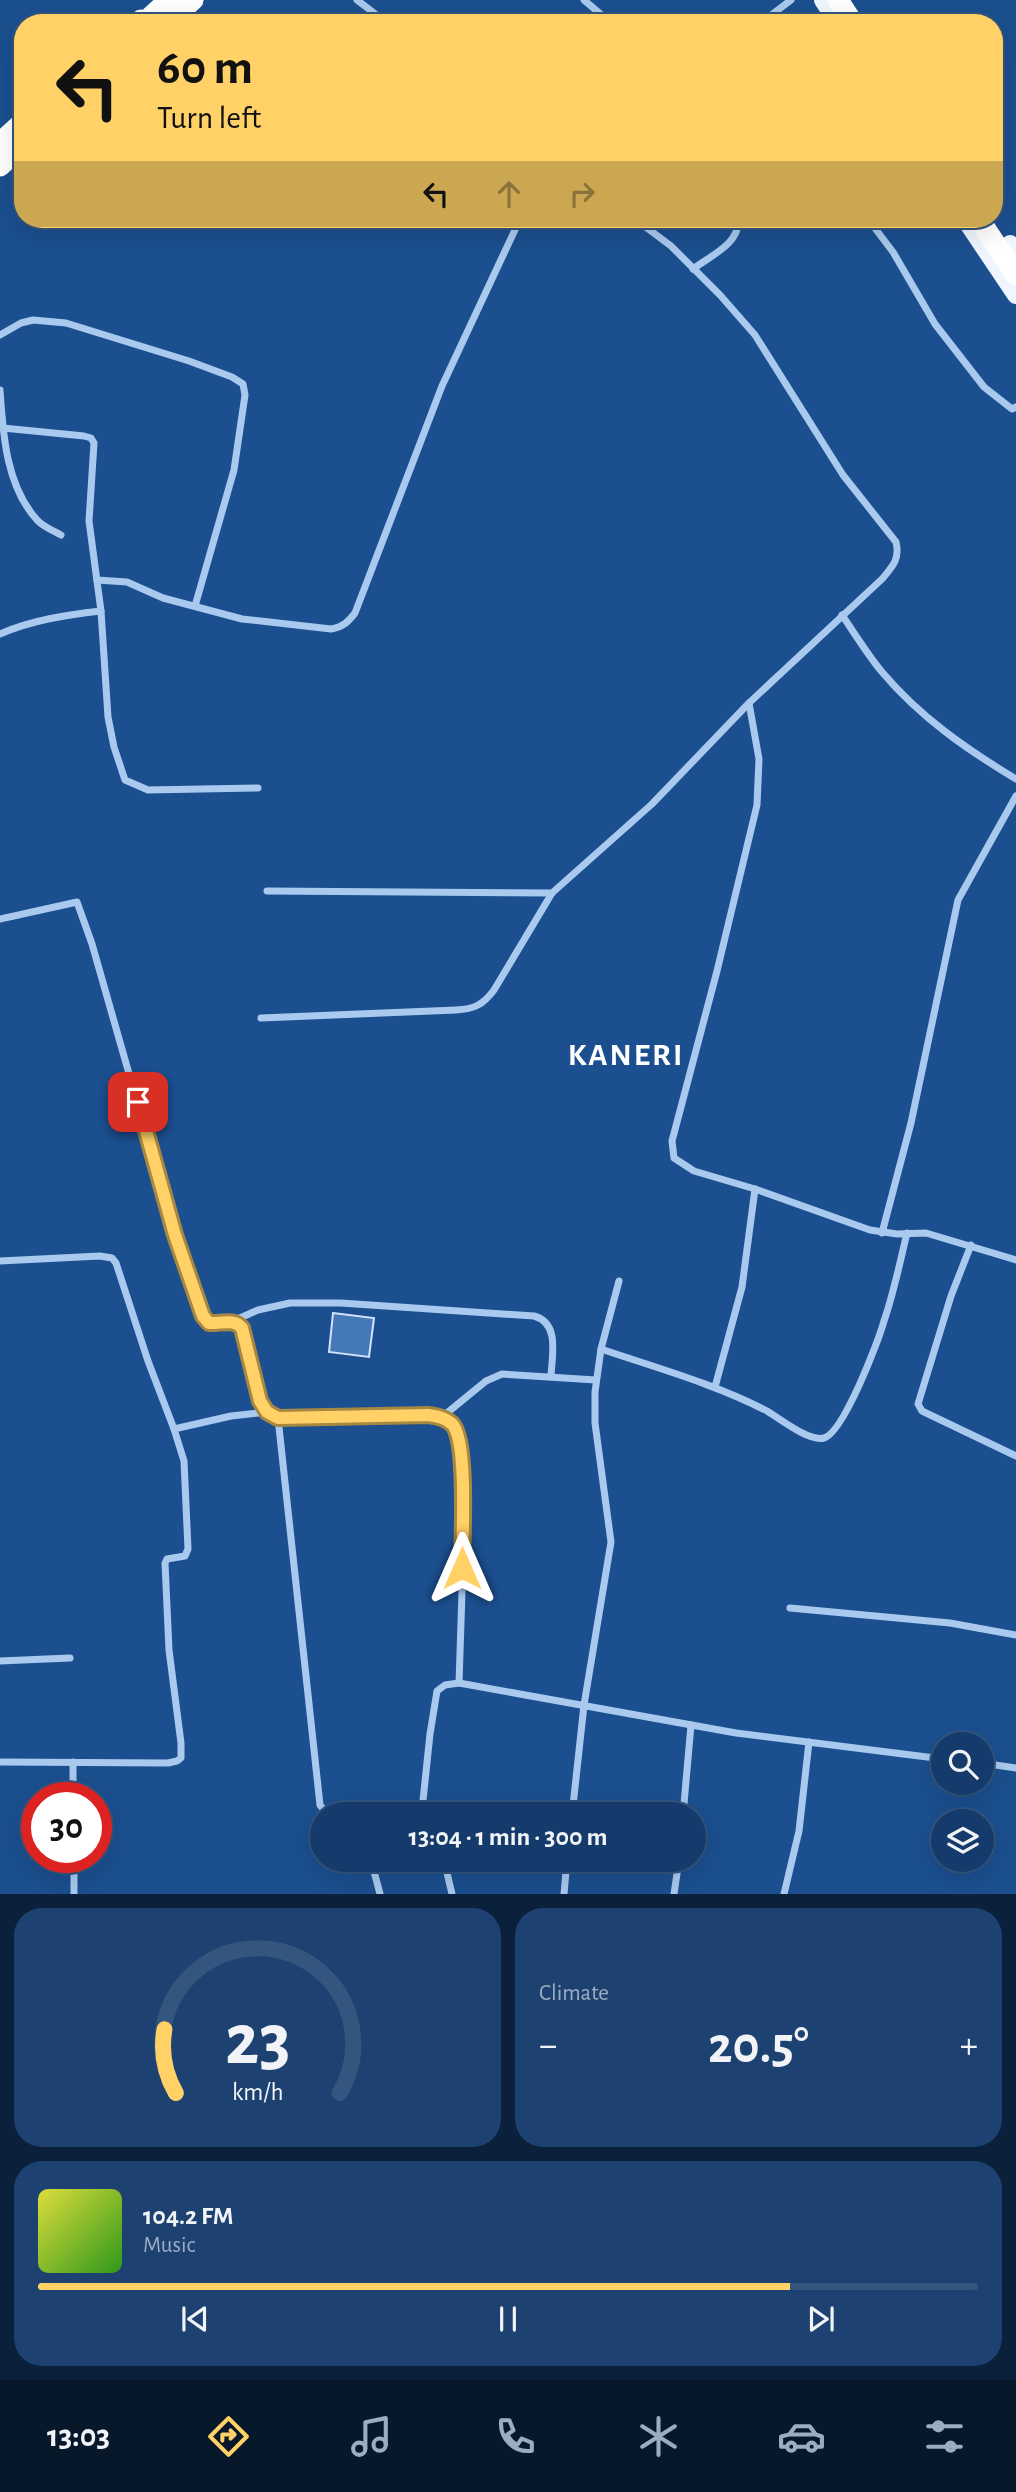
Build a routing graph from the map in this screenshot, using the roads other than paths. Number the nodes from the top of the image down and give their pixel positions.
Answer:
1 (169, 0) edge
2 (193, 0) edge
3 (358, 0) edge
4 (584, 0) edge
5 (791, 0) edge
6 (151, 14) edge
7 (158, 14) edge
8 (376, 14) edge
9 (600, 14) edge
10 (773, 14) edge
11 (14, 130) edge
12 (0, 143) edge
13 (14, 153) edge
14 (0, 166) edge
15 (516, 228) edge
16 (647, 228) edge
17 (738, 228) edge
18 (875, 228) edge
19 (971, 228) edge
20 (985, 228) edge
21 (999, 228) edge
22 (1014, 249) edge
23 (693, 269) junction
24 (1016, 275) edge
25 (1016, 295) edge
26 (0, 335) edge
27 (0, 390) edge
28 (1016, 407) edge
29 (3, 428) junction
30 (61, 535) dead end
31 (97, 580) junction
32 (195, 606) junction
33 (101, 611) junction
34 (842, 615) junction
35 (0, 634) edge
36 (749, 703) junction
37 (1016, 779) edge
38 (258, 788) dead end
39 (1016, 796) edge
40 (267, 891) dead end
41 (552, 893) junction
42 (0, 919) edge
43 (261, 1018) dead end
44 (755, 1189) junction
45 (882, 1233) junction
46 (907, 1233) junction
47 (971, 1245) junction
48 (1016, 1260) edge
49 (0, 1262) edge
50 (619, 1281) dead end
51 (232, 1321) junction
52 (601, 1349) junction
53 (551, 1376) junction
54 (596, 1380) junction
55 (715, 1387) junction
56 (267, 1412) junction
57 (442, 1417) junction
58 (278, 1418) junction
59 (174, 1429) junction
60 (1016, 1456) edge
61 (790, 1608) dead end
62 (1016, 1635) edge
63 (70, 1658) dead end
64 (0, 1661) edge
65 (458, 1683) junction
66 (584, 1705) junction
67 (691, 1725) junction
68 (809, 1742) junction
69 (931, 1757) edge
70 (0, 1762) edge
71 (73, 1762) junction
72 (994, 1765) edge
73 (1016, 1768) edge
74 (73, 1782) edge
75 (320, 1802) edge
76 (425, 1802) edge
77 (573, 1802) edge
78 (684, 1802) edge
79 (374, 1872) edge
80 (447, 1872) edge
81 (566, 1872) edge
82 (677, 1872) edge
83 (74, 1873) edge
84 (74, 1894) edge
85 (380, 1894) edge
86 (452, 1894) edge
87 (564, 1894) edge
88 (674, 1894) edge
89 (784, 1894) edge

1 - 6 highway
2 - 7 highway
3 - 8 street
4 - 9 street
5 - 10 street
11 - 12 highway
13 - 14 highway
15 - 32 street
16 - 23 street
17 - 23 street
18 - 28 street
19 - 25 main road
20 - 24 highway
21 - 22 highway
23 - 34 street
26 - 32 street
27 - 29 street
29 - 30 street
29 - 31 street
31 - 32 street
31 - 33 street
33 - 35 street
33 - 38 street
34 - 36 street
34 - 37 street
36 - 41 street
36 - 44 street
39 - 45 street
40 - 41 street
41 - 43 street
42 - 51 street
44 - 45 street
44 - 55 street
45 - 46 street
46 - 47 street
46 - 55 street
47 - 48 street
47 - 60 street
49 - 59 street
50 - 52 street
51 - 53 street
51 - 56 street
52 - 54 street
52 - 55 street
53 - 54 street
53 - 57 street
54 - 66 street
56 - 58 street
56 - 59 street
57 - 58 street
57 - 65 street
58 - 75 street
59 - 71 street
61 - 62 street
63 - 64 street
65 - 66 street
65 - 76 street
66 - 67 street
66 - 77 street
67 - 68 street
67 - 78 street
68 - 69 street
68 - 89 street
70 - 71 street
71 - 74 street
72 - 73 street
79 - 85 street
80 - 86 street
81 - 87 street
82 - 88 street
83 - 84 street

